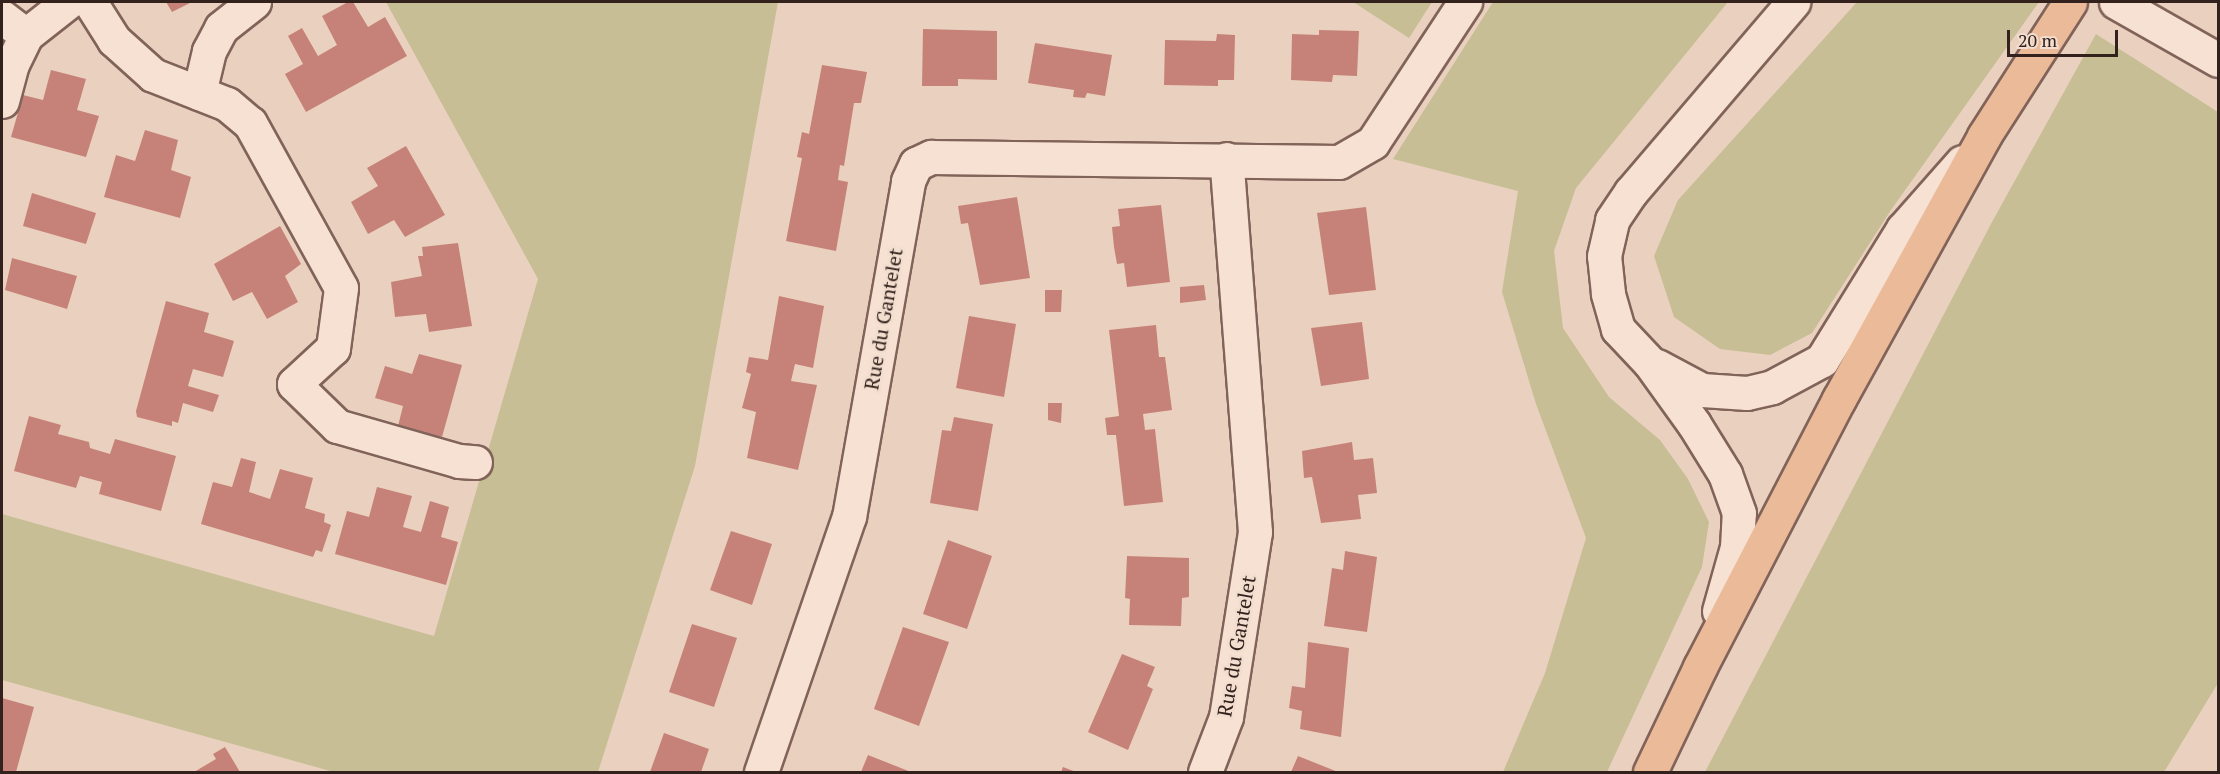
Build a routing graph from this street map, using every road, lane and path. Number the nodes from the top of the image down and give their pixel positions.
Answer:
1 (68, 2) edge
2 (90, 2) edge
3 (254, 2) edge
4 (1465, 2) edge
5 (1793, 2) edge
6 (2116, 2) edge
7 (2065, 9) edge
8 (14, 26) edge
9 (2204, 40) edge
10 (2218, 60) edge
11 (199, 93) junction
12 (2, 100) edge
13 (1984, 136) junction
14 (1226, 159) junction
15 (1650, 363) junction
16 (475, 462) dead end
17 (1700, 667) junction
18 (761, 772) edge
19 (1205, 772) edge
20 (1650, 772) edge

1 - 8 street
2 - 11 street
3 - 11 street
4 - 14 street, Rue du Gantelet
5 - 15 street
6 - 9 street
7 - 13 main road
8 - 12 street
9 - 10 street
11 - 16 street
13 - 15 street
13 - 17 main road
14 - 18 street, Rue du Gantelet
14 - 19 street, Rue du Gantelet
15 - 17 street
17 - 20 main road

